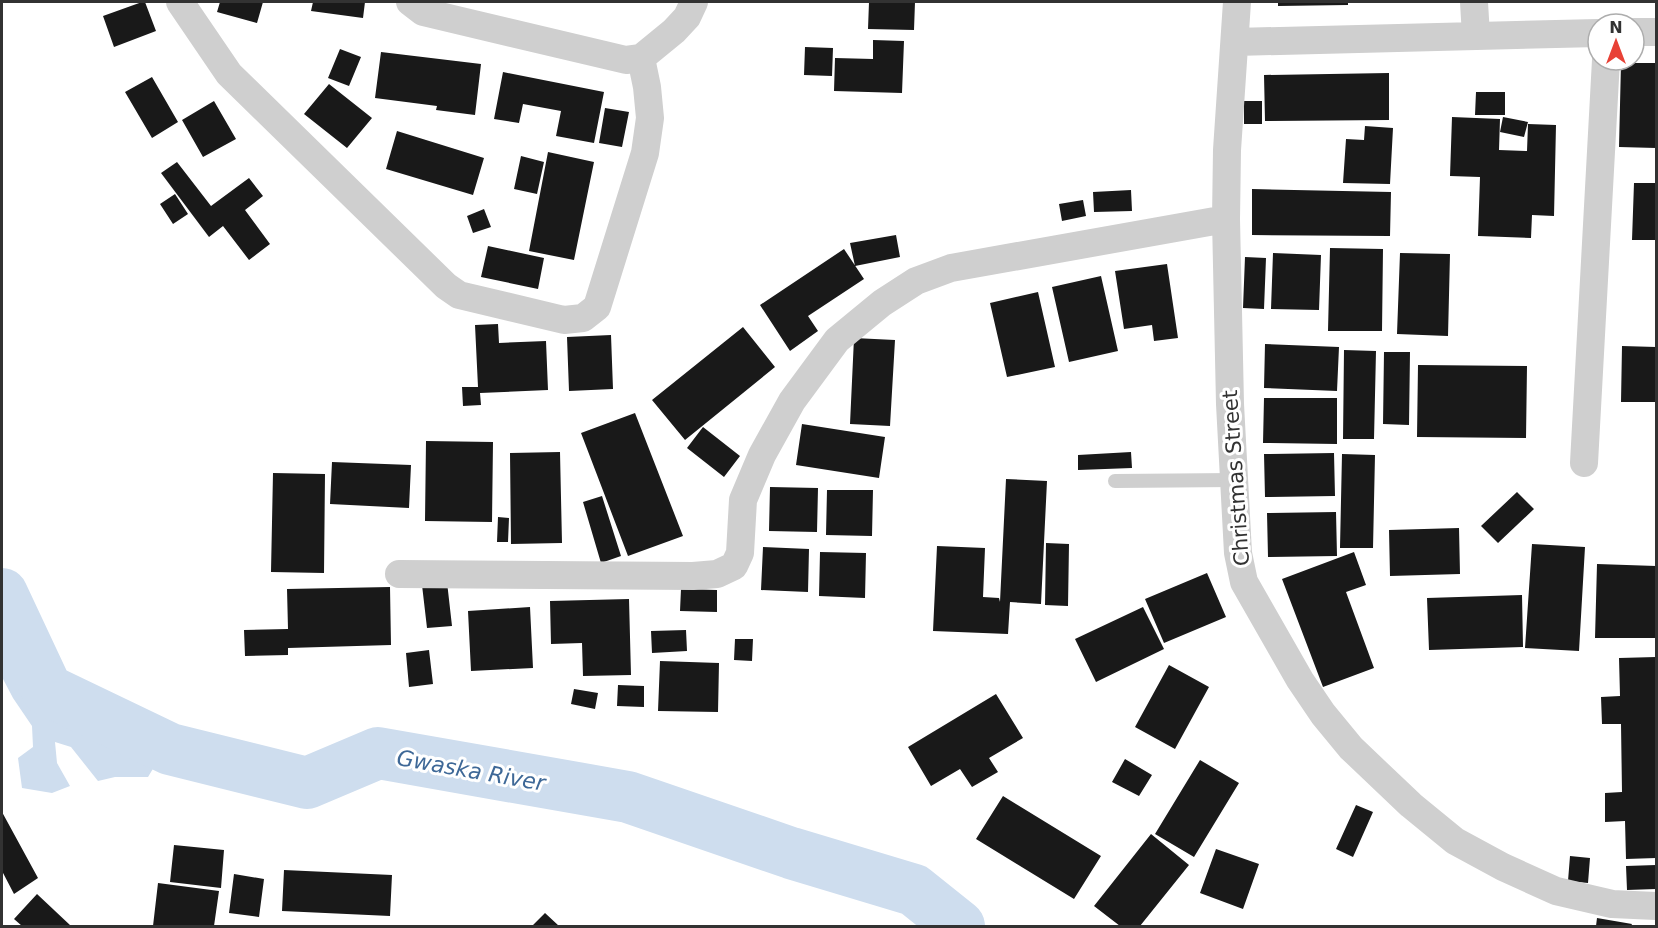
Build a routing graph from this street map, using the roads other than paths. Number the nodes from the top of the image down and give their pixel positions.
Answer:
1 (180, 2) edge
2 (410, 2) edge
3 (694, 2) edge
4 (1237, 2) edge
5 (1474, 2) edge
6 (1586, 33) edge
7 (1476, 36) junction
8 (1234, 42) junction
9 (641, 58) junction
10 (1604, 72) edge
11 (1226, 219) junction
12 (1584, 463) dead end
13 (1234, 480) junction
14 (1115, 481) dead end
15 (399, 574) dead end
16 (1656, 906) edge

1 - 9 street
2 - 9 street
3 - 9 street
4 - 8 street, Christmas Street
5 - 7 street
6 - 7 street
7 - 8 street
8 - 11 street, Christmas Street
10 - 12 street
11 - 13 street, Christmas Street
11 - 15 street
13 - 14 lane
13 - 16 street, Christmas Street

